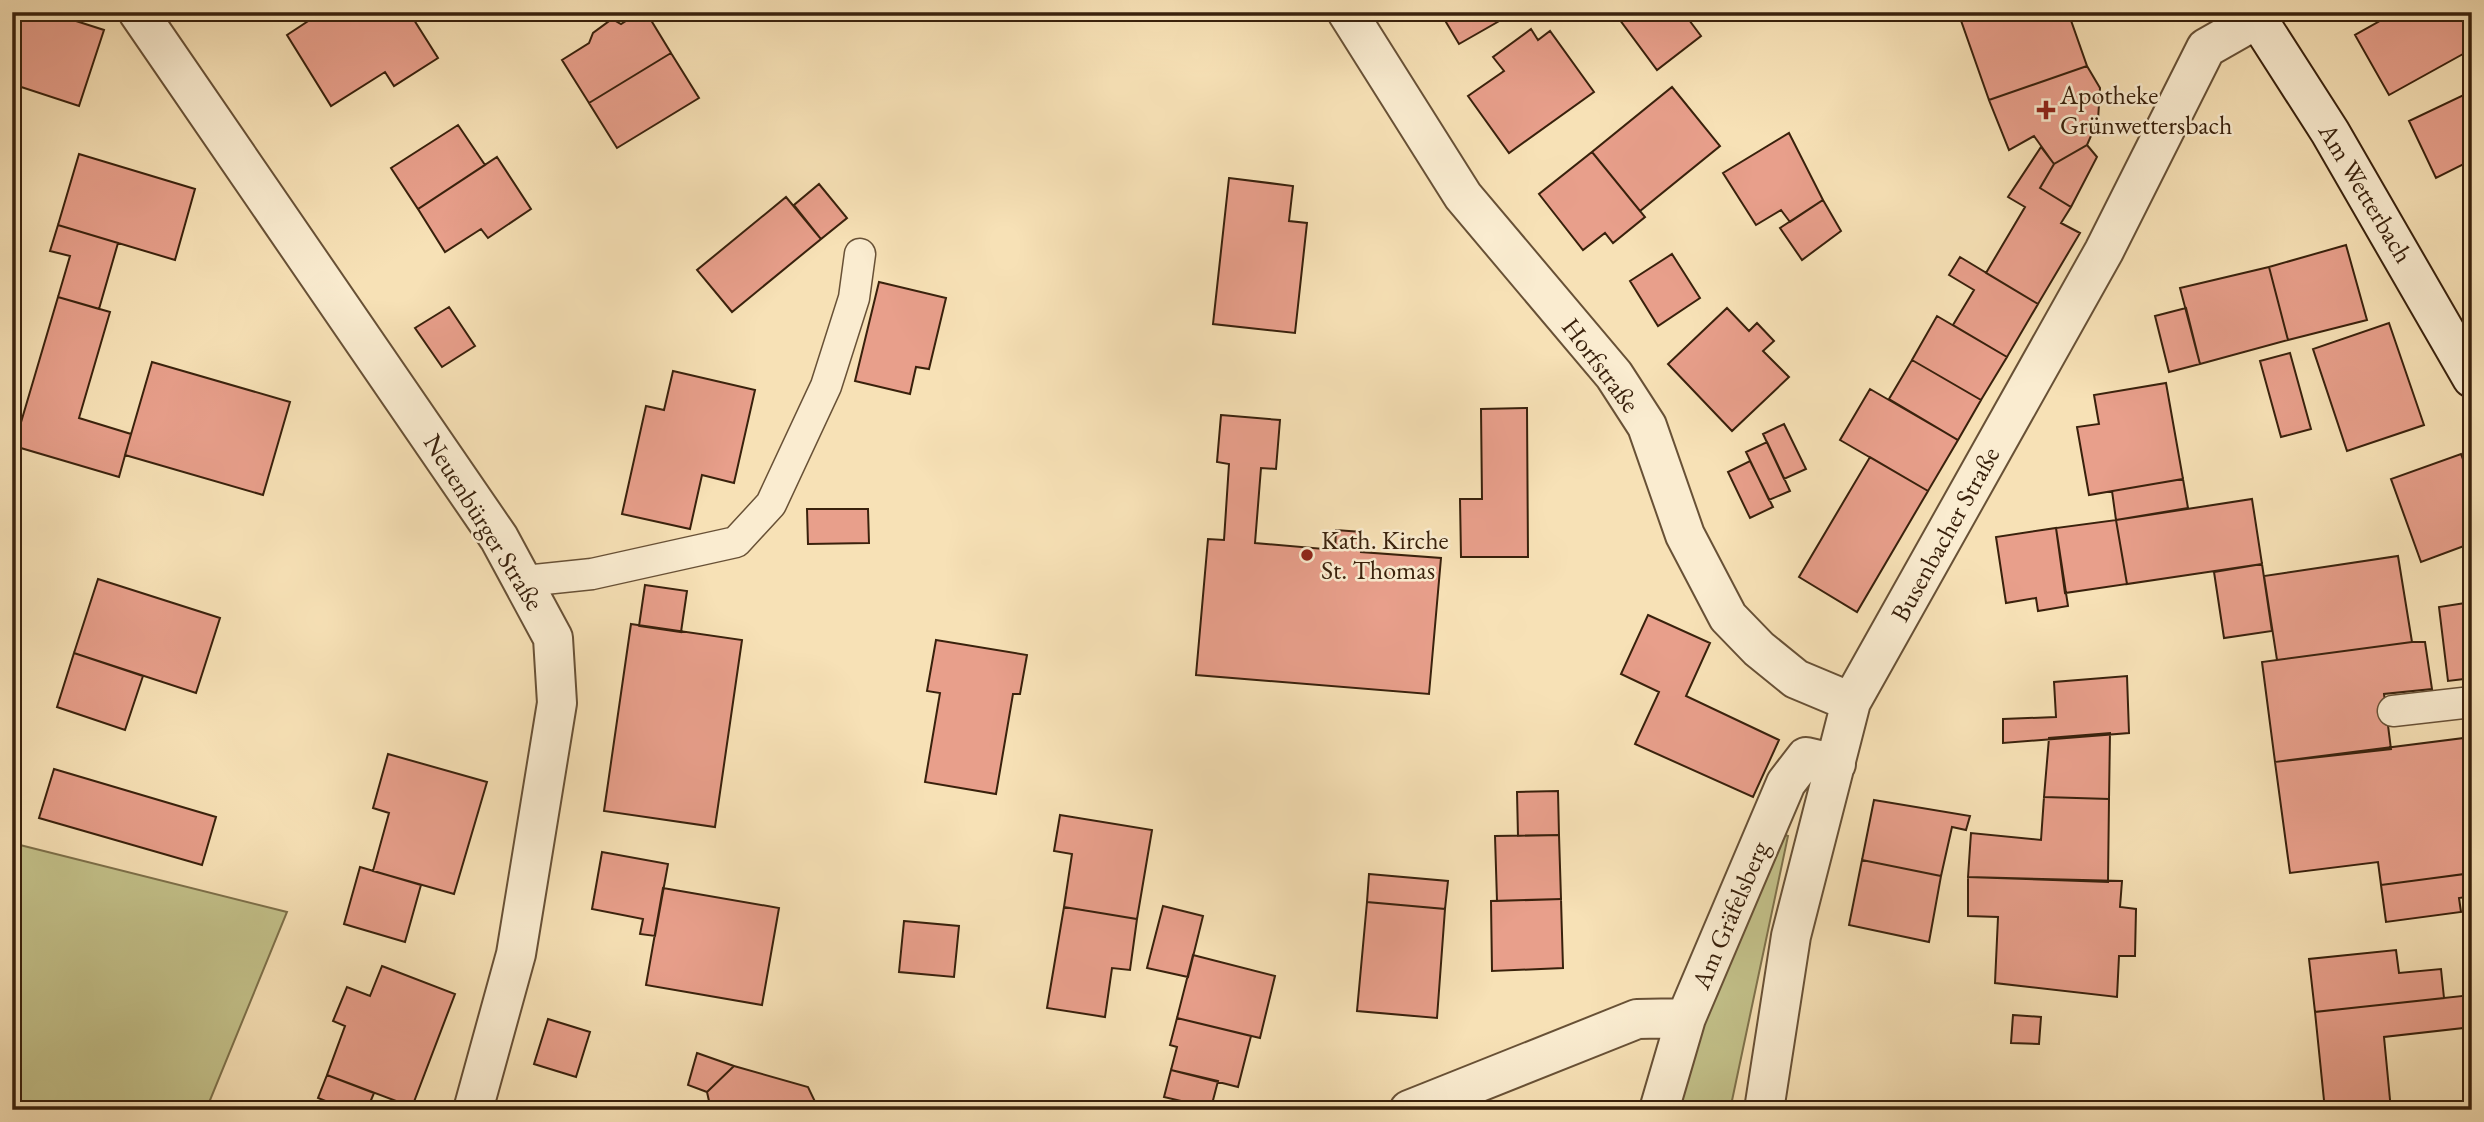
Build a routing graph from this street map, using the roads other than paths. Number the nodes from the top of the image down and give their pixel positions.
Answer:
1 (138, 12) edge
2 (1347, 12) edge
3 (2255, 16) edge
4 (860, 254) dead end
5 (2472, 378) edge
6 (525, 582) junction
7 (1851, 702) junction
8 (2472, 702) edge
9 (2393, 711) dead end
10 (1836, 764) junction
11 (1686, 1018) junction
12 (474, 1110) edge
13 (1409, 1110) edge
14 (1659, 1110) edge
15 (1764, 1110) edge

1 - 6 street, Neuenbürger Straße
2 - 7 street, Horfstraße
3 - 5 street, Am Wetterbach
3 - 7 street, Busenbacher Straße
4 - 6 lane
6 - 12 street, Neuenbürger Straße
7 - 10 street, Busenbacher Straße
8 - 9 lane
10 - 11 street, Am Gräfelsberg
10 - 15 street, Busenbacher Straße
11 - 13 street
11 - 14 street, Am Gräfelsberg

